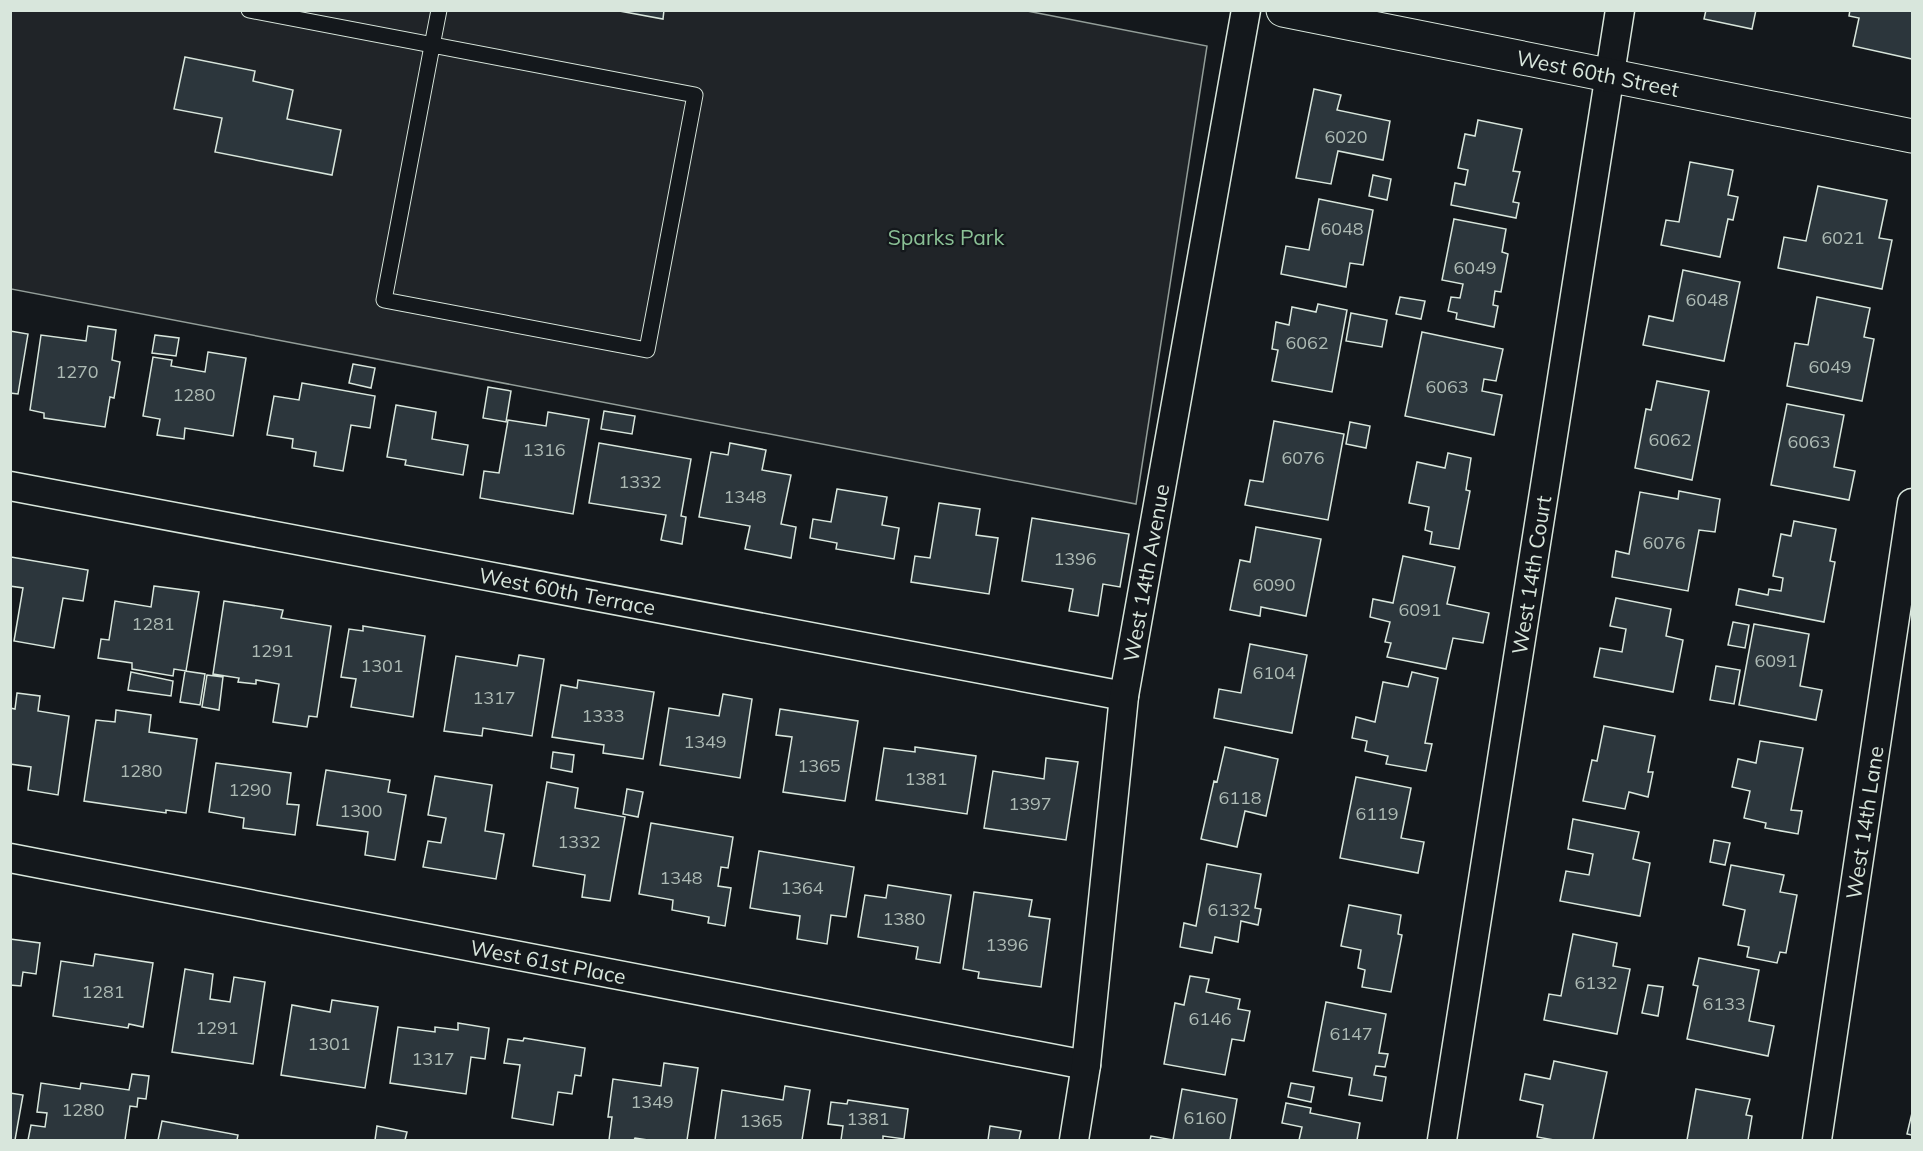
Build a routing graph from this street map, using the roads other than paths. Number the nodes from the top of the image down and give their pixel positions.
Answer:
1 (249, 10) edge
2 (439, 10) edge
3 (1246, 10) edge
4 (1283, 10) edge
5 (1620, 10) edge
6 (432, 46) junction
7 (1610, 76) junction
8 (1912, 136) edge
9 (10, 486) edge
10 (1912, 503) edge
11 (1124, 696) junction
12 (10, 858) edge
13 (1086, 1065) junction
14 (1074, 1140) edge
15 (1442, 1140) edge
16 (1817, 1140) edge

1 - 6 lane
2 - 6 lane
3 - 11 street, West 14th Avenue
4 - 7 street, West 60th Street
5 - 7 street, West 14th Court
6 - 6 lane
7 - 8 street, West 60th Street
7 - 15 street, West 14th Court
9 - 11 street, West 60th Terrace
10 - 16 street, West 14th Lane
11 - 13 street, West 14th Avenue
12 - 13 street, West 61st Place
13 - 14 street, West 14th Avenue

